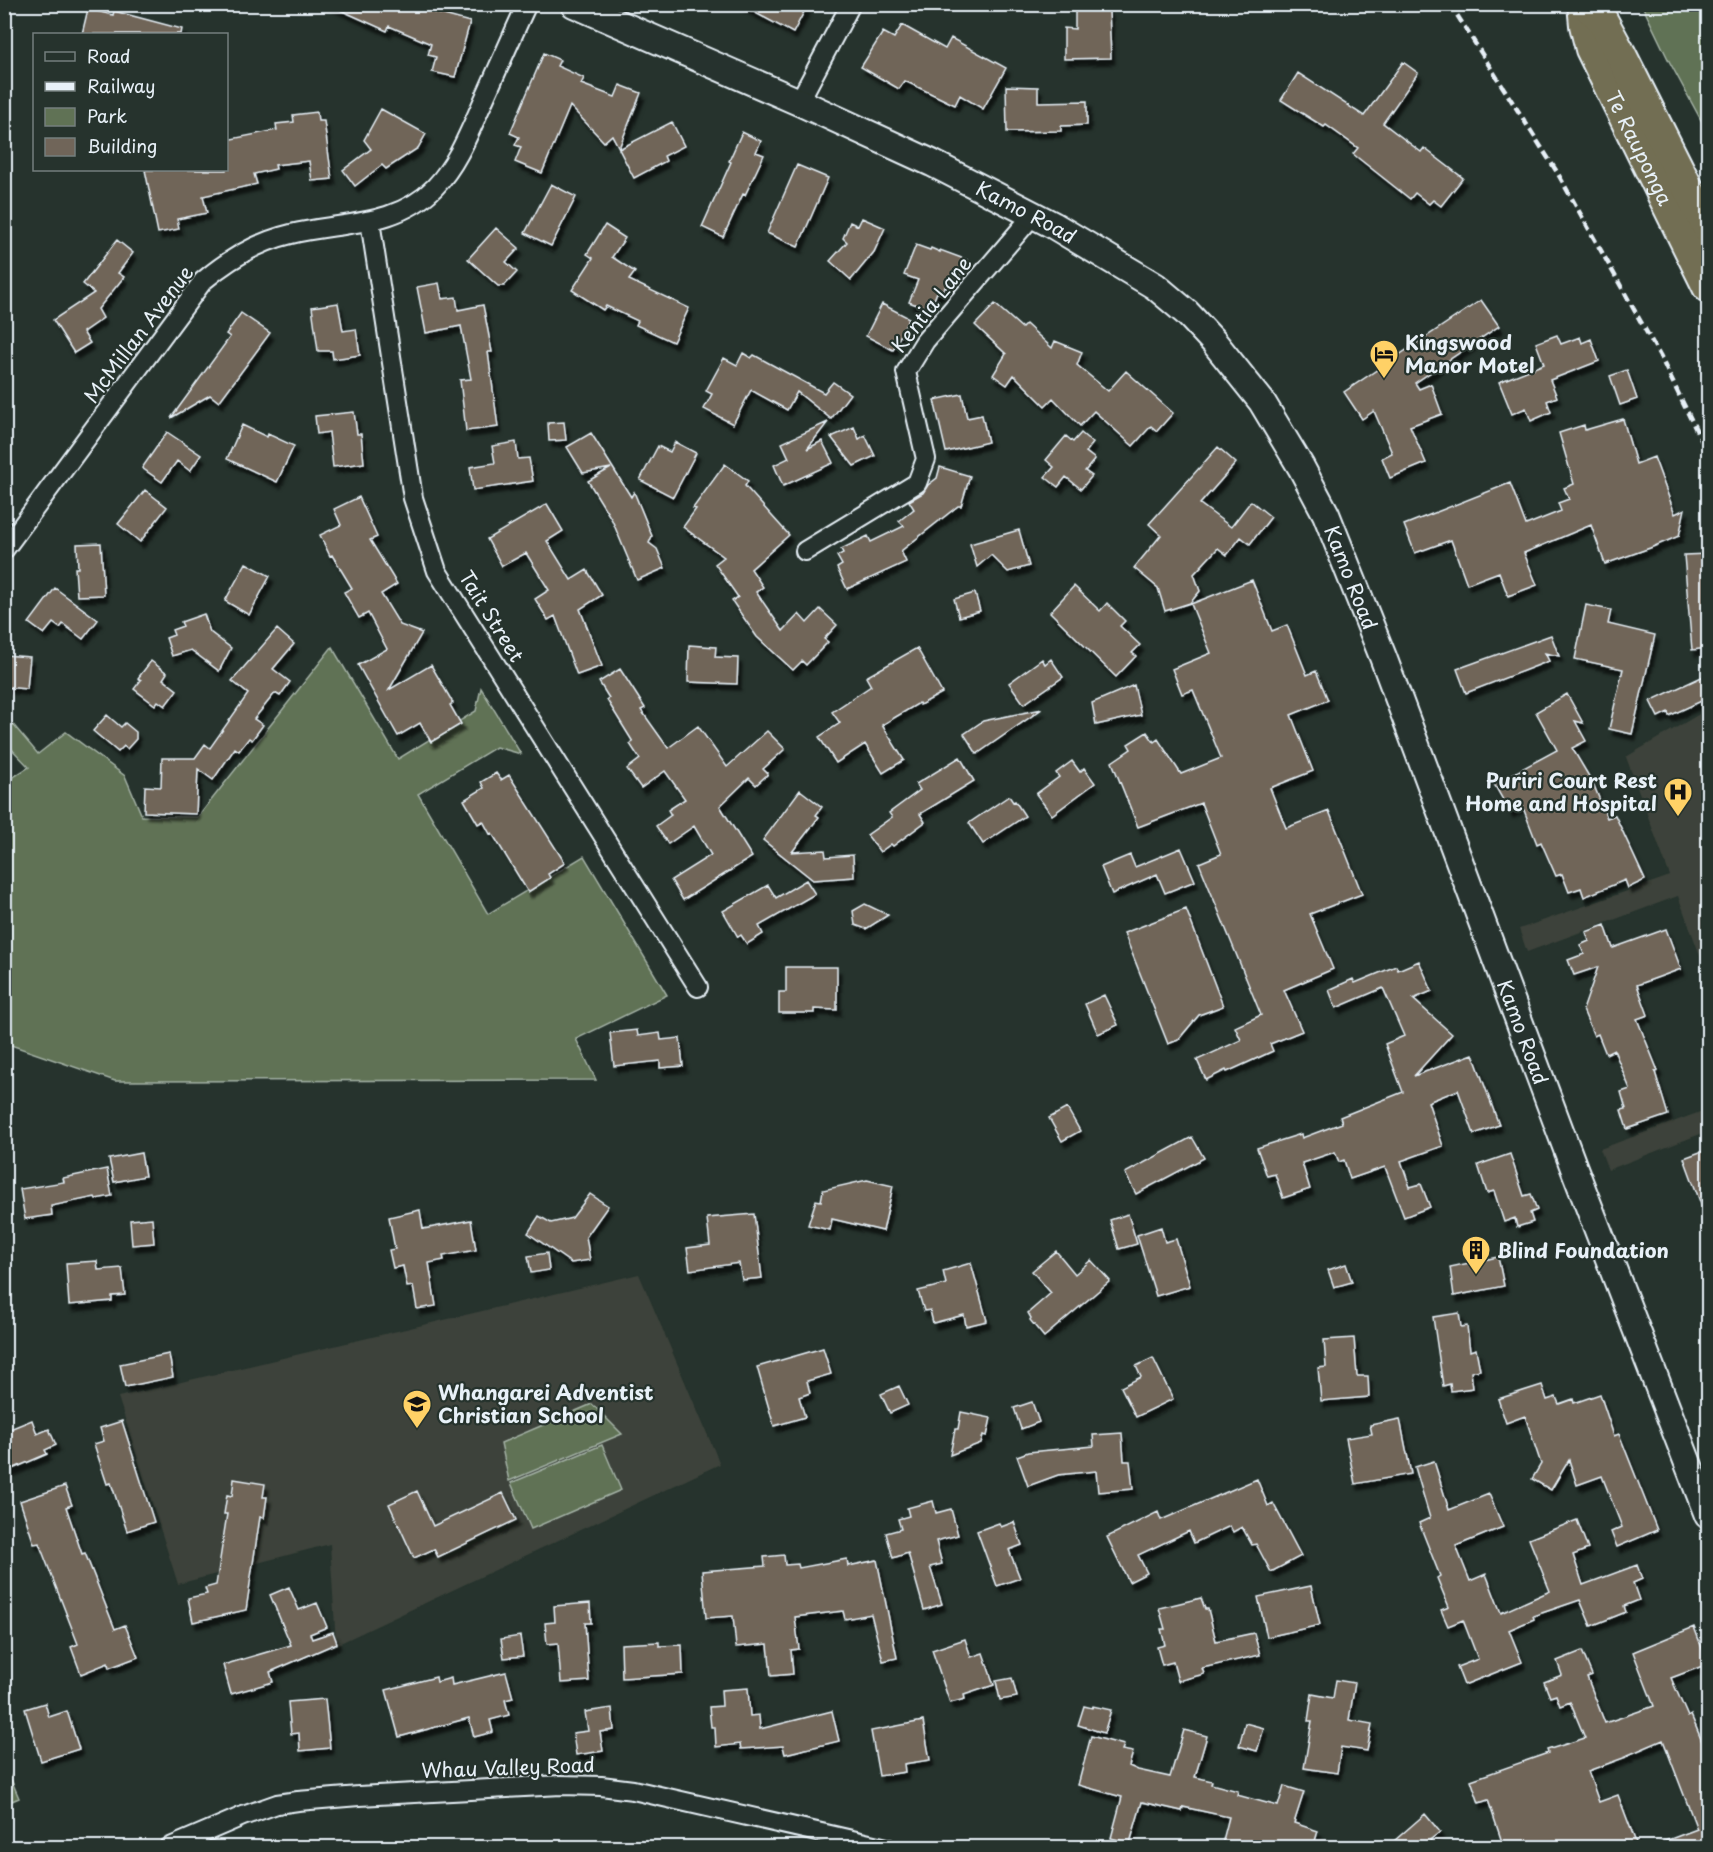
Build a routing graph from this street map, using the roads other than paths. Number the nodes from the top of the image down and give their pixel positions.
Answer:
1 (526, 4) edge
2 (574, 4) edge
3 (851, 4) edge
4 (1584, 4) edge
5 (799, 102) junction
6 (1034, 214) junction
7 (370, 221) junction
8 (1708, 228) edge
9 (1708, 287) edge
10 (4, 550) edge
11 (805, 551) dead end
12 (698, 987) dead end
13 (1708, 1515) edge
14 (168, 1848) edge
15 (887, 1848) edge

1 - 7 street, McMillan Avenue
2 - 5 main road, Kamo Road
3 - 5 street
4 - 8 highway, Te Rauponga
4 - 9 highway, Te Rauponga
5 - 6 main road, Kamo Road
6 - 11 street, Kentia Lane
6 - 13 main road, Kamo Road
7 - 10 street, McMillan Avenue
7 - 12 street, Tait Street
14 - 15 street, Whau Valley Road

